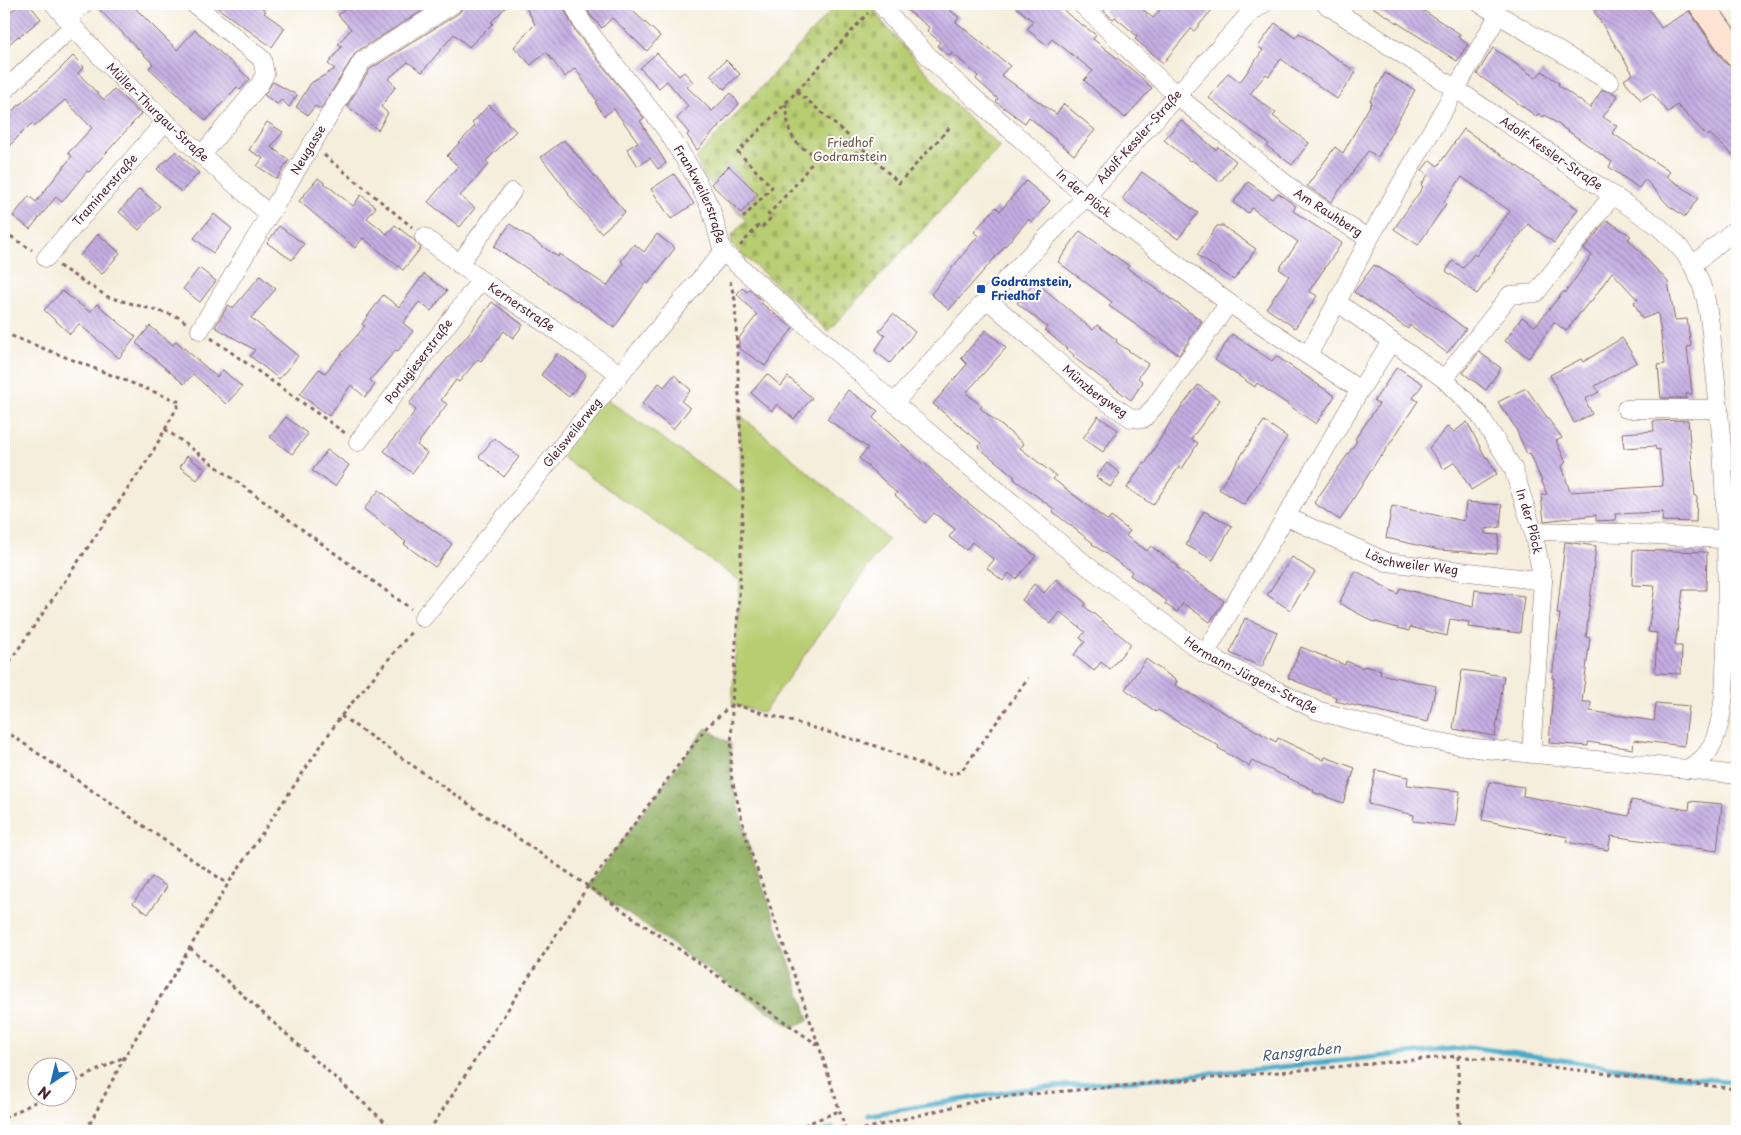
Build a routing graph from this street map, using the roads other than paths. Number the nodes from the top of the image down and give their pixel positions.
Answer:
1 (54, 4) edge
2 (84, 4) edge
3 (194, 4) edge
4 (453, 4) edge
5 (573, 4) edge
6 (1081, 4) edge
7 (1325, 4) edge
8 (1481, 4) edge
9 (1701, 4) edge
10 (1259, 5) edge
11 (877, 6) edge
12 (1499, 14) junction
13 (70, 23) junction
14 (1737, 55) edge
15 (1610, 82) dead end
16 (1456, 90) junction
17 (4, 91) edge
18 (1176, 95) junction
19 (165, 122) junction
20 (201, 156) junction
21 (512, 192) dead end
22 (1612, 196) junction
23 (1086, 197) junction
24 (269, 214) junction
25 (1737, 228) edge
26 (424, 237) road end
27 (1369, 239) junction
28 (730, 251) junction
29 (46, 258) dead end
30 (459, 264) junction
31 (1693, 264) junction
32 (481, 280) junction
33 (987, 299) junction
34 (1337, 302) junction
35 (1229, 303) junction
36 (200, 330) dead end
37 (1391, 342) junction
38 (1308, 355) junction
39 (620, 374) junction
40 (1444, 379) junction
41 (1360, 390) junction
42 (894, 404) junction
43 (1626, 409) dead end
44 (1719, 410) junction
45 (358, 442) dead end
46 (1286, 517) junction
47 (1533, 531) junction
48 (1731, 540) edge
49 (1543, 581) junction
50 (423, 618) road end
51 (1204, 654) junction
52 (1531, 754) junction
53 (1687, 769) junction
54 (1737, 775) edge

1 - 13 street, Müller-Thurgau-Straße
2 - 13 street
3 - 20 street
4 - 24 street, Neugasse
5 - 28 street, Frankweilerstraße
6 - 18 street, Am Rauhberg
7 - 16 street, Adolf-Kessler-Straße
8 - 12 street
9 - 14 main road
10 - 18 street, Adolf-Kessler-Straße
11 - 23 street, In der Plöck
12 - 15 street
12 - 16 street, Am Rauhberg
13 - 17 street
13 - 19 street, Müller-Thurgau-Straße
16 - 22 street, Adolf-Kessler-Straße
16 - 27 street, Am Rauhberg
18 - 23 street, Adolf-Kessler-Straße
18 - 27 street, Am Rauhberg
19 - 20 street, Müller-Thurgau-Straße
19 - 29 street, Traminerstraße
20 - 24 street, Müller-Thurgau-Straße
21 - 30 street
22 - 31 street, Adolf-Kessler-Straße
22 - 40 street
23 - 33 street, Adolf-Kessler-Straße
23 - 35 street, In der Plöck
24 - 36 street, Neugasse
25 - 31 street
26 - 30 street, Kernerstraße
27 - 34 street
28 - 39 street, Gleisweilerweg
28 - 42 street, Frankweilerstraße
30 - 32 street, Kernerstraße
31 - 44 street, Adolf-Kessler-Straße
32 - 39 street, Kernerstraße
32 - 45 street, Portugieserstraße
33 - 35 street, Münzbergweg
33 - 42 street, Adolf-Kessler-Straße
34 - 37 street, In der Plöck
34 - 38 street
35 - 38 street, In der Plöck
37 - 40 street, In der Plöck
37 - 41 street
38 - 41 street, In der Plöck
39 - 50 street, Gleisweilerweg
40 - 47 street, In der Plöck
41 - 46 street
42 - 51 street, Hermann-Jürgens-Straße
43 - 44 street
44 - 48 street, Adolf-Kessler-Straße
46 - 49 street, Löschweiler Weg
46 - 51 street
47 - 48 street
47 - 49 street, In der Plöck
48 - 53 street, Adolf-Kessler-Straße
49 - 52 street, In der Plöck
51 - 52 street, Hermann-Jürgens-Straße
52 - 53 street, Hermann-Jürgens-Straße
53 - 54 street, Hermann-Jürgens-Straße

